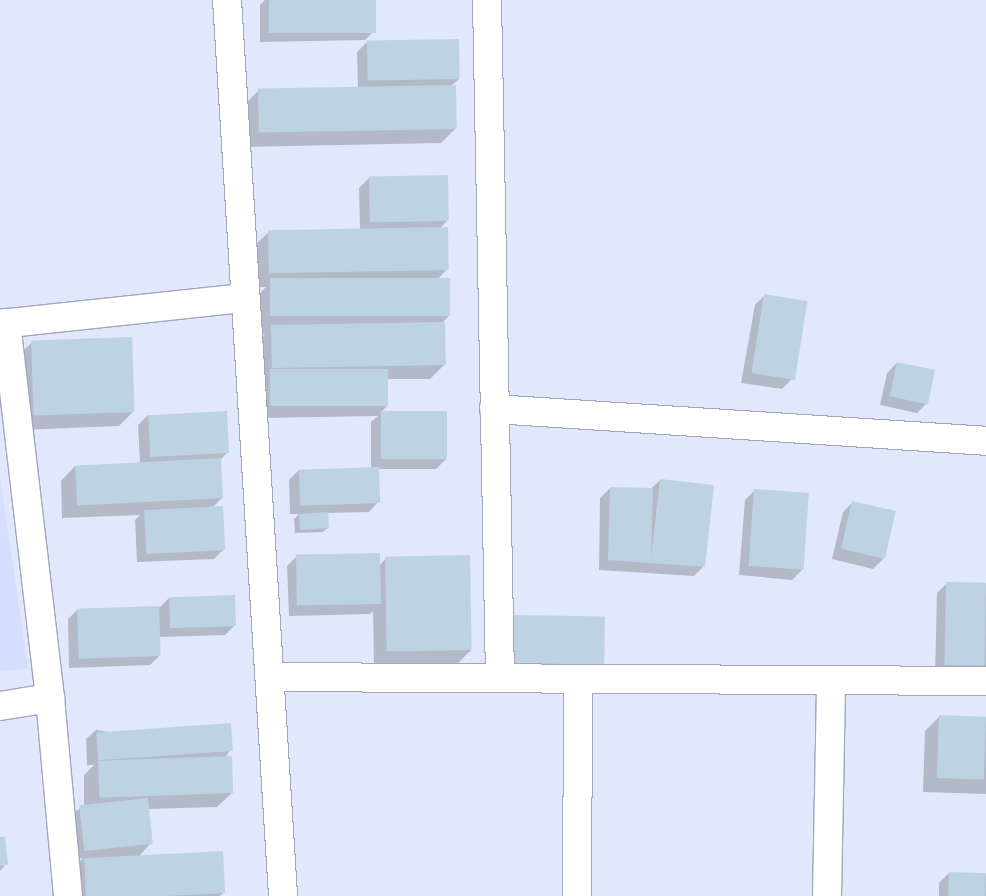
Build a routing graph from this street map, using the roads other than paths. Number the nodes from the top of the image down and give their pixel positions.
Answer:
1 (227, 0) edge
2 (487, 0) edge
3 (245, 298) junction
4 (3, 323) edge
5 (494, 409) junction
6 (986, 441) edge
7 (271, 677) junction
8 (500, 677) junction
9 (578, 679) junction
10 (832, 680) junction
11 (986, 681) edge
12 (50, 698) junction
13 (0, 706) edge
14 (68, 896) edge
15 (283, 896) edge
16 (577, 896) edge
17 (827, 896) edge

1 - 3 street
2 - 5 street
3 - 4 street
3 - 7 street
4 - 12 street
5 - 6 street
5 - 8 street
7 - 8 street
7 - 15 street
8 - 9 street
9 - 10 street
9 - 16 street
10 - 11 street
10 - 17 street
12 - 13 street
12 - 14 street

